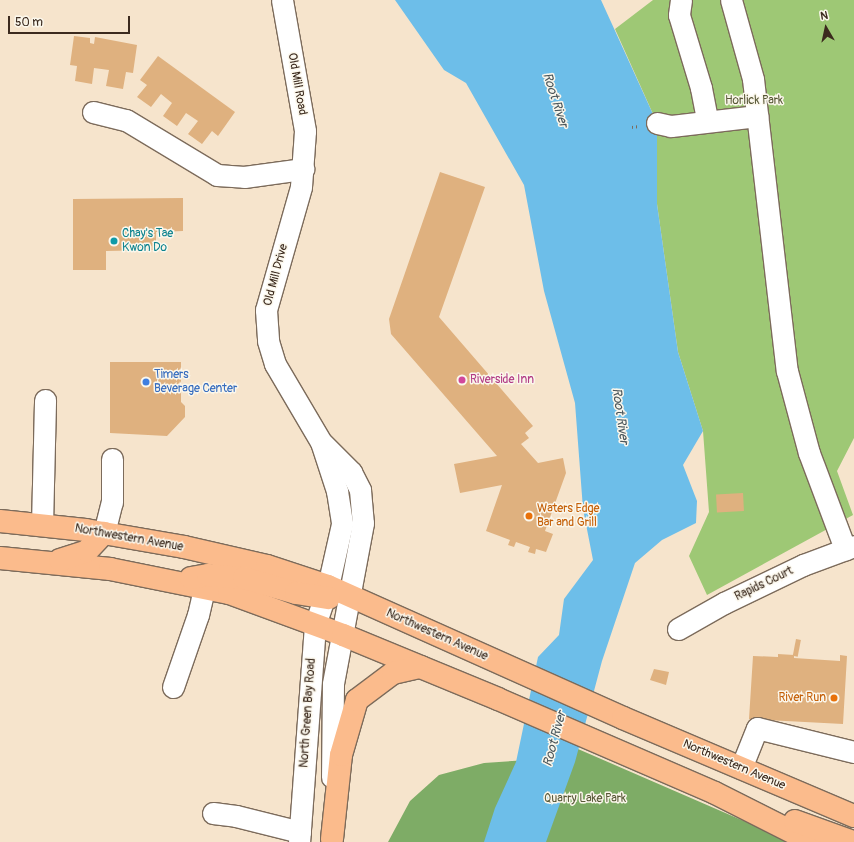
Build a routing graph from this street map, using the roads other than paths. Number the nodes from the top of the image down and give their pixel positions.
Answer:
1 (282, 0) edge
2 (681, 0) edge
3 (731, 0) edge
4 (93, 112) dead end
5 (756, 116) junction
6 (707, 120) junction
7 (662, 127) dead end
8 (303, 169) junction
9 (44, 400) dead end
10 (321, 442) junction
11 (112, 459) dead end
12 (0, 521) edge
13 (42, 525) junction
14 (104, 533) junction
15 (850, 548) edge
16 (0, 558) edge
17 (45, 562) junction
18 (172, 582) junction
19 (204, 588) junction
20 (326, 592) junction
21 (351, 596) junction
22 (315, 625) junction
23 (678, 629) dead end
24 (343, 636) junction
25 (420, 667) junction
26 (173, 687) dead end
27 (854, 752) edge
28 (741, 768) junction
29 (715, 793) junction
30 (213, 813) dead end
31 (854, 816) edge
32 (299, 837) edge
33 (332, 841) edge
34 (812, 842) edge
35 (853, 842) edge

1 - 8 street, Old Mill Road
2 - 6 street
3 - 5 street
4 - 8 street
5 - 6 street
5 - 15 street
6 - 7 street
8 - 10 street, Old Mill Drive
9 - 13 street
10 - 20 street, Old Mill Drive
10 - 21 street, Old Mill Drive
11 - 14 street
12 - 13 main road, Northwestern Avenue
13 - 14 main road, Northwestern Avenue
14 - 17 main road
14 - 20 main road, Northwestern Avenue
15 - 23 street, Rapids Court
16 - 17 main road
17 - 18 main road
18 - 19 main road
18 - 20 main road
19 - 22 main road
19 - 26 street
20 - 21 main road
20 - 22 street, North Green Bay Road
21 - 24 street, Old Mill Drive
21 - 28 main road, Northwestern Avenue
22 - 24 main road
22 - 32 street, North Green Bay Road
24 - 25 main road
24 - 33 street, Old Mill Drive
25 - 29 main road
25 - 33 main road
27 - 28 street
28 - 31 main road, Northwestern Avenue
29 - 34 main road
29 - 35 main road
30 - 32 street

